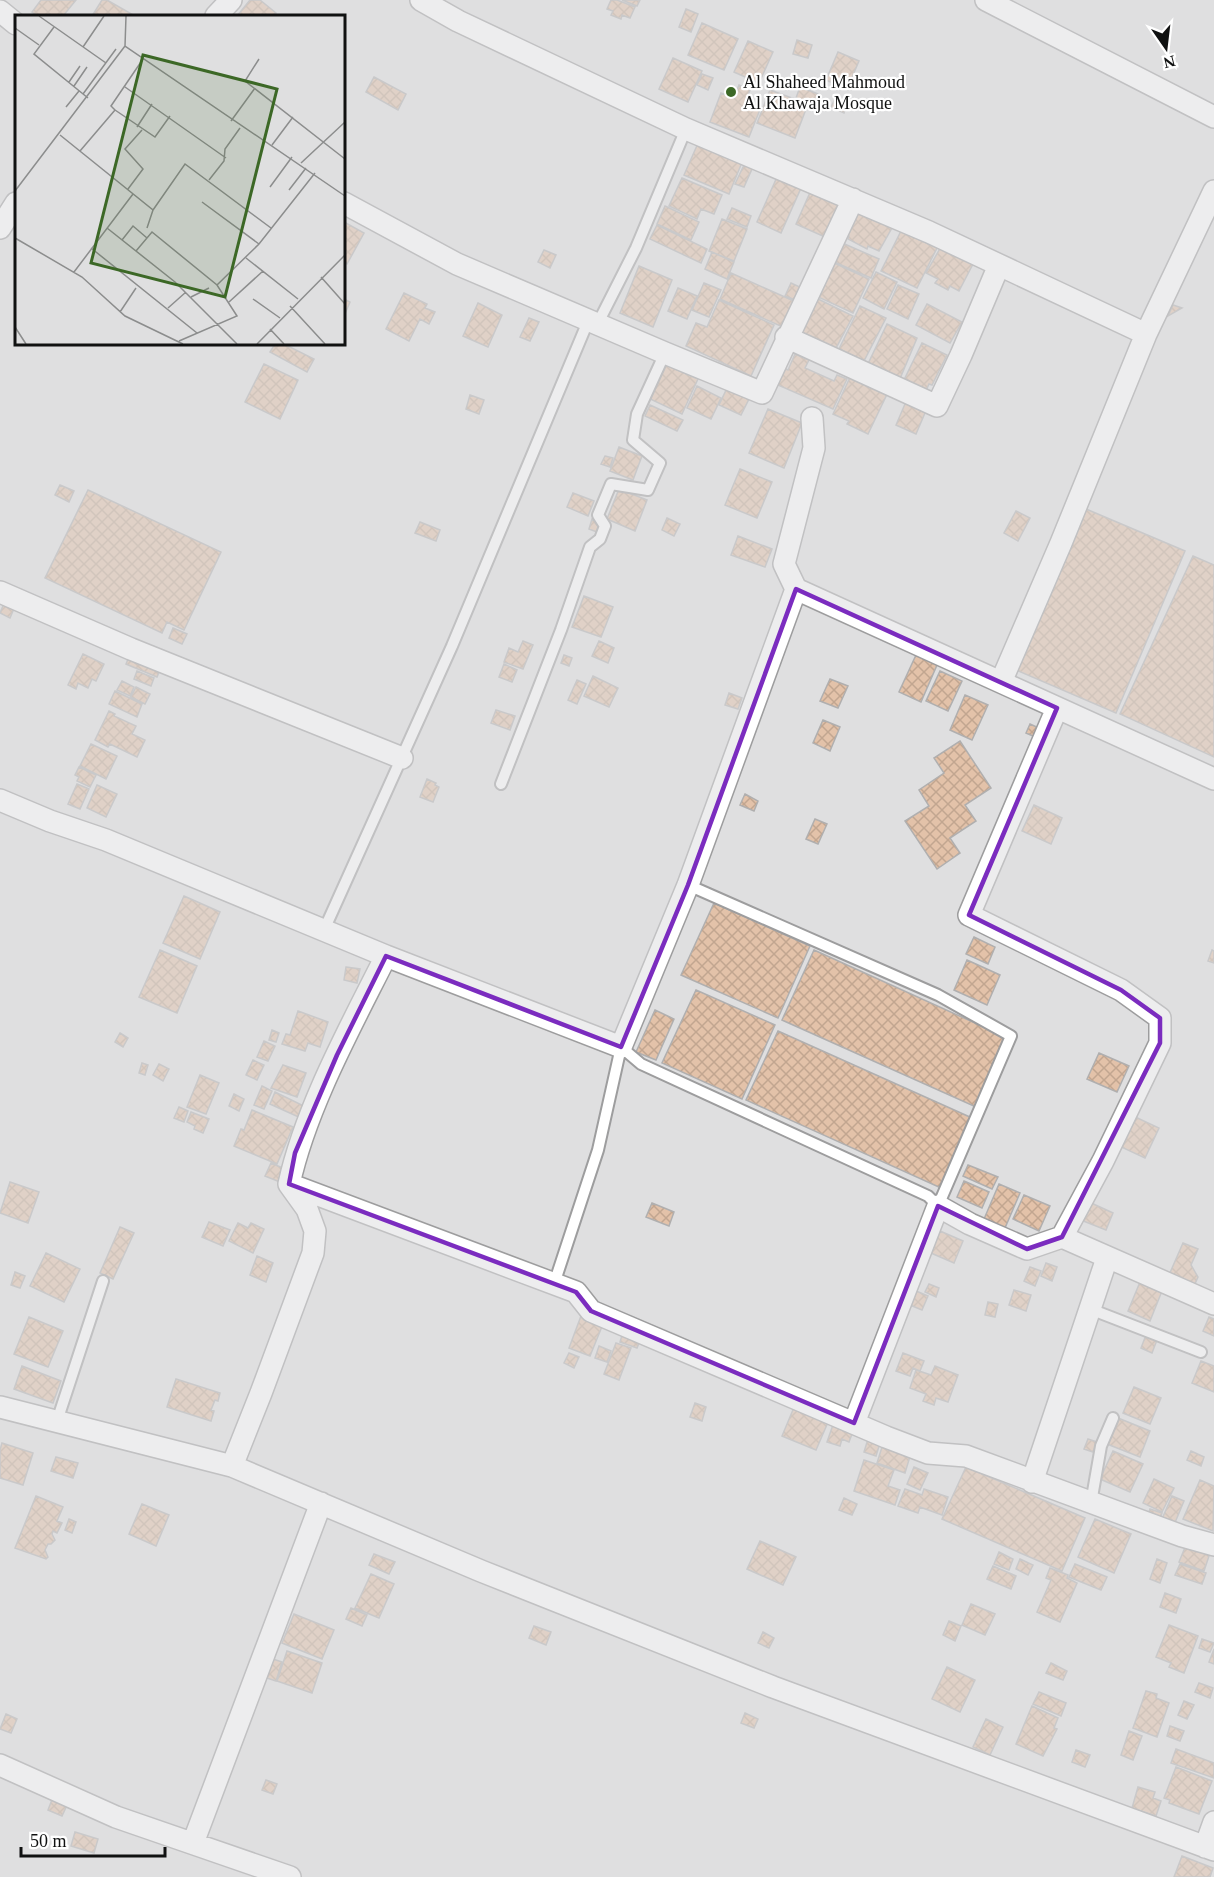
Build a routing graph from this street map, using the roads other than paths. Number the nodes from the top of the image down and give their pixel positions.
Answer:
1 (231, 0) edge
2 (421, 0) edge
3 (986, 0) edge
4 (0, 11) edge
5 (217, 15) edge
6 (15, 23) edge
7 (1214, 117) edge
8 (686, 129) junction
9 (1214, 190) edge
10 (853, 199) junction
11 (345, 204) edge
12 (15, 205) edge
13 (0, 228) edge
14 (999, 265) junction
15 (593, 321) junction
16 (1146, 334) junction
17 (786, 337) junction
18 (665, 353) junction
19 (812, 418) dead end
20 (796, 589) junction
21 (0, 592) edge
22 (1000, 682) junction
23 (1057, 708) junction
24 (402, 758) junction
25 (1214, 779) edge
26 (501, 784) dead end
27 (0, 800) edge
28 (688, 885) junction
29 (324, 930) junction
30 (386, 956) junction
31 (621, 1047) junction
32 (289, 1184) junction
33 (938, 1206) junction
34 (1062, 1237) junction
35 (1107, 1258) junction
36 (103, 1281) dead end
37 (554, 1284) junction
38 (1214, 1304) edge
39 (1090, 1309) junction
40 (1201, 1352) dead end
41 (0, 1407) edge
42 (1113, 1418) dead end
43 (57, 1421) junction
44 (854, 1423) junction
45 (232, 1466) junction
46 (1032, 1482) junction
47 (321, 1503) junction
48 (1091, 1503) junction
49 (1214, 1545) edge
50 (0, 1765) edge
51 (1214, 1822) edge
52 (193, 1843) junction
53 (1210, 1849) edge
54 (290, 1877) edge

1 - 5 street
2 - 8 street
3 - 7 street
4 - 6 street
8 - 10 street
8 - 15 lane
9 - 16 street
10 - 14 street
10 - 17 street
11 - 15 street
12 - 13 street
14 - 16 street
14 - 17 street
15 - 18 street
15 - 24 lane
16 - 22 street
17 - 18 street
18 - 26 lane
19 - 20 street
20 - 22 street
20 - 28 street
21 - 24 street
22 - 23 street
23 - 25 street
23 - 34 street
24 - 29 lane
27 - 29 street
28 - 31 street
28 - 33 lane
29 - 30 street
30 - 31 street
30 - 32 street
31 - 33 lane
31 - 37 lane
32 - 37 street
32 - 45 street
33 - 34 street
33 - 44 street
34 - 35 street
35 - 38 street
35 - 39 street
36 - 43 lane
37 - 44 street
39 - 40 lane
39 - 46 street
41 - 43 street
42 - 48 lane
43 - 45 street
44 - 46 street
45 - 47 street
46 - 48 street
47 - 52 street
47 - 53 street
48 - 49 street
50 - 52 street
51 - 53 street
52 - 54 street

